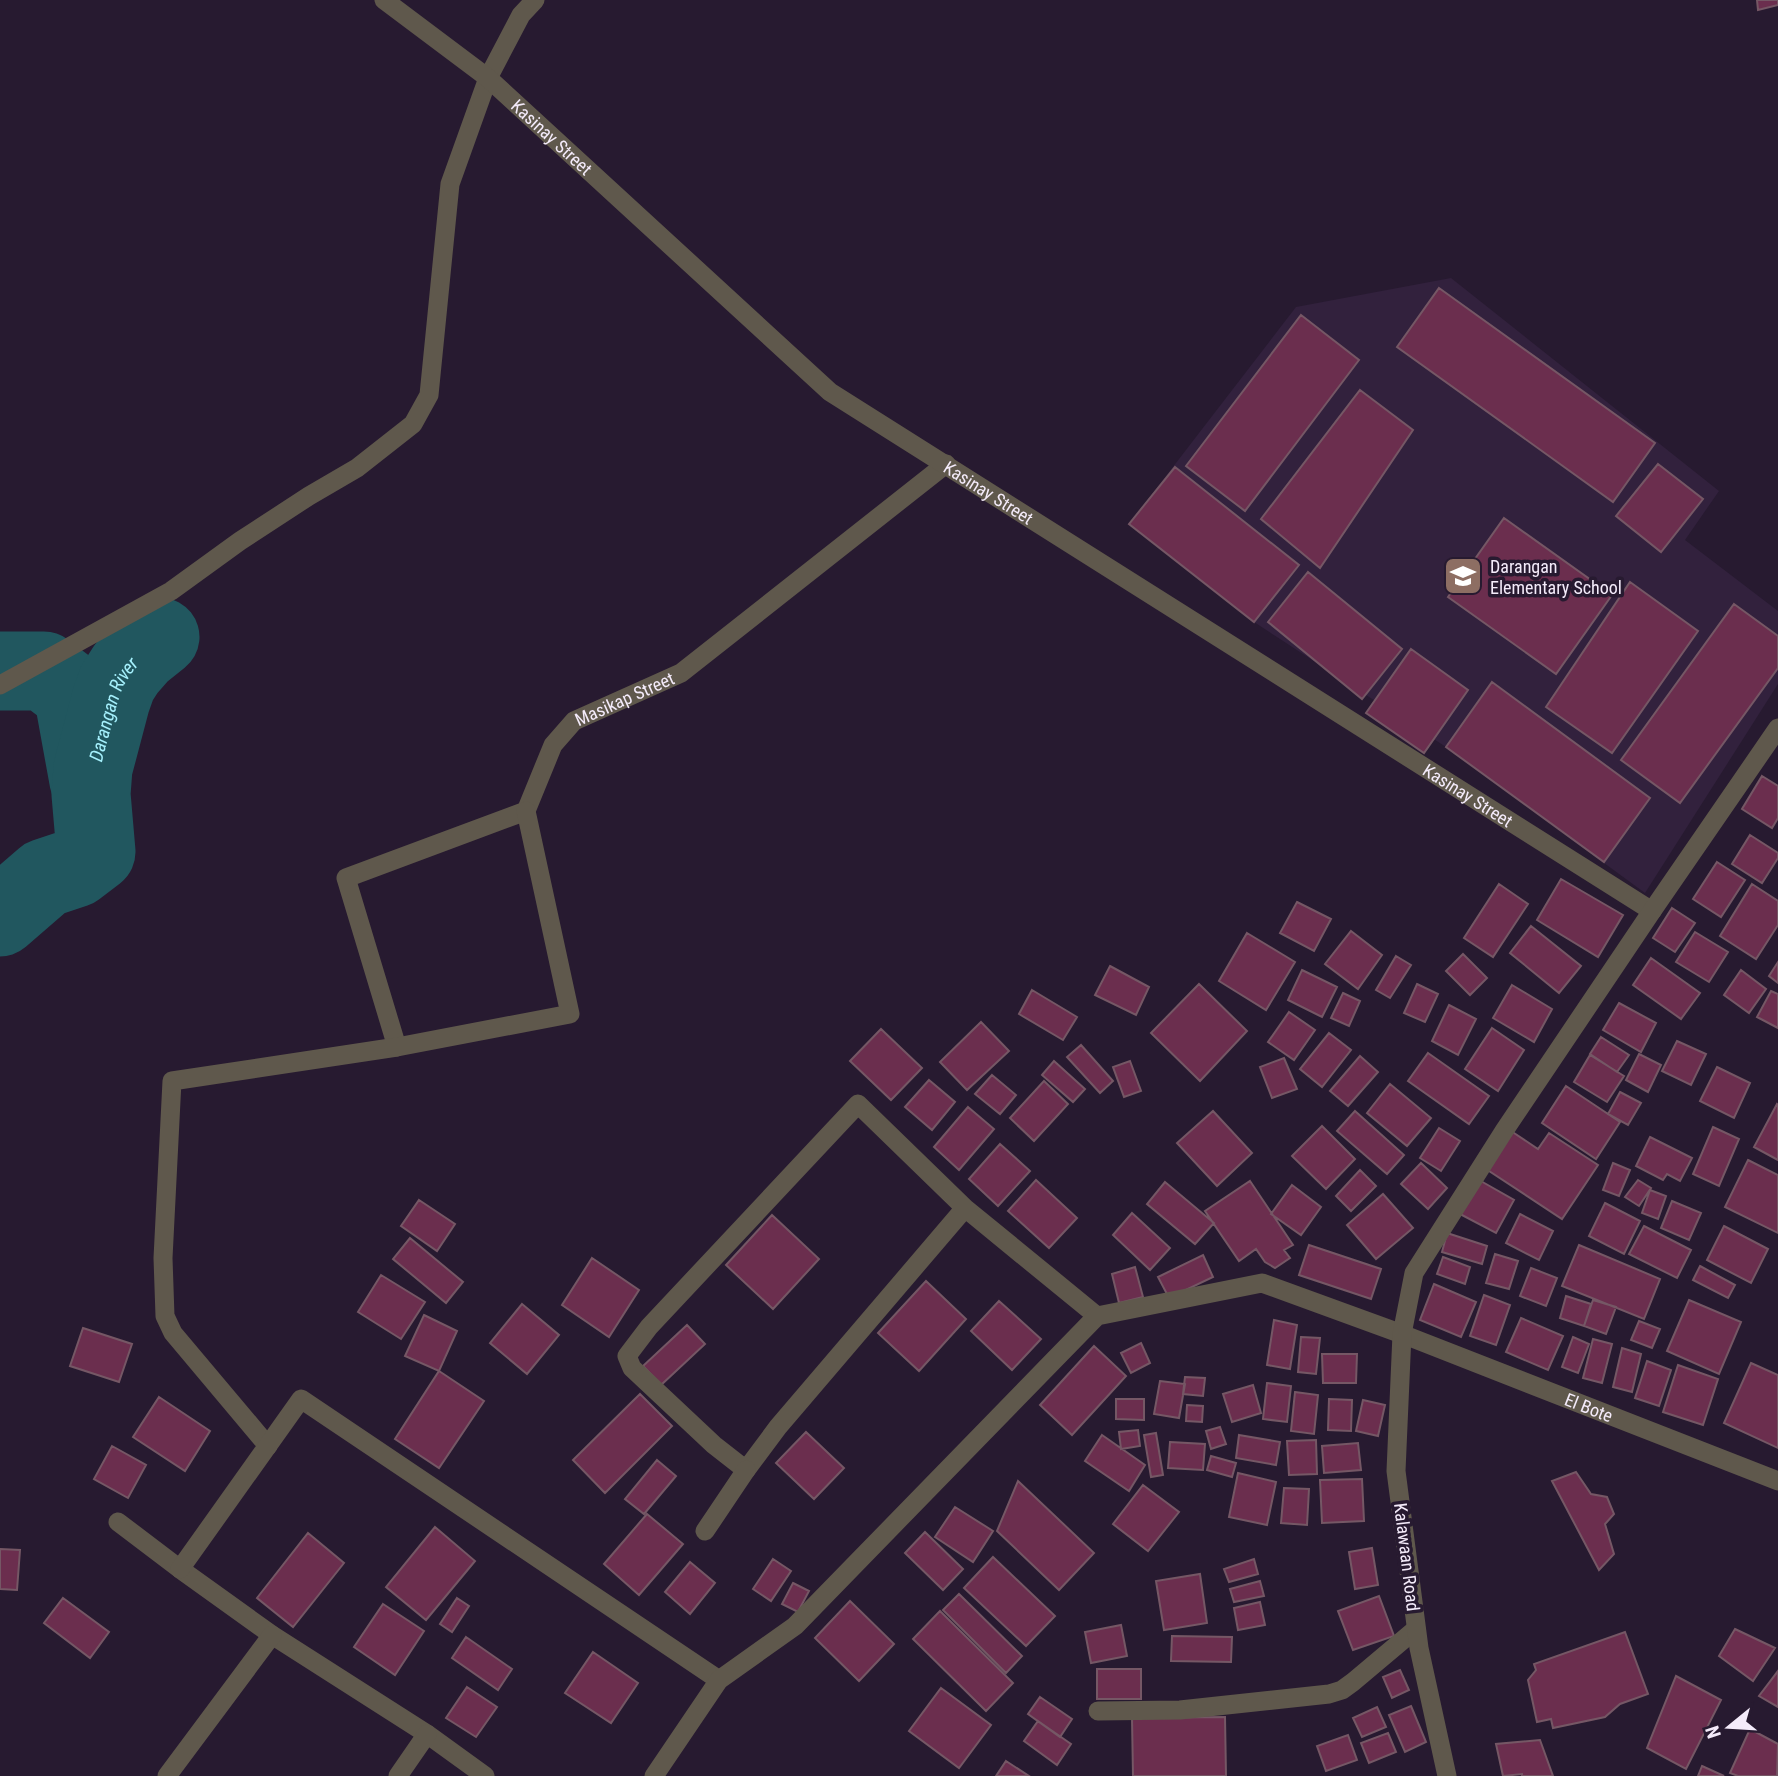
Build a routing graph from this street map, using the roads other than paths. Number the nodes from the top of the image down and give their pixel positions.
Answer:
1 (384, 0) edge
2 (535, 0) edge
3 (488, 78) junction
4 (946, 464) junction
5 (0, 685) edge
6 (1778, 729) edge
7 (526, 811) junction
8 (1652, 911) junction
9 (397, 1047) junction
10 (965, 1208) junction
11 (1097, 1316) junction
12 (1402, 1334) junction
13 (268, 1446) junction
14 (746, 1470) junction
15 (1778, 1481) edge
16 (118, 1522) dead end
17 (705, 1531) dead end
18 (180, 1569) junction
19 (1416, 1629) junction
20 (272, 1635) junction
21 (719, 1680) junction
22 (1098, 1711) dead end
23 (427, 1734) junction
24 (167, 1776) edge
25 (398, 1776) edge
26 (485, 1776) edge
27 (654, 1776) edge
28 (1447, 1776) edge

1 - 3 street, Kasinay Street
2 - 3 street
3 - 4 street, Kasinay Street
3 - 5 street
4 - 7 street, Masikap Street
4 - 8 street, Kasinay Street
6 - 8 street, Kalawaan Road
7 - 9 street
7 - 9 street
8 - 12 street, Kalawaan Road
9 - 13 street
10 - 11 street
10 - 14 street
10 - 14 street
11 - 12 street, El Bote
11 - 21 street
12 - 15 street, El Bote
12 - 19 street, Kalawaan Road
13 - 18 street
13 - 21 street
14 - 17 street
16 - 18 street
18 - 20 street
19 - 22 street
19 - 28 street, Kalawaan Road
20 - 23 street
20 - 24 street
21 - 27 street
23 - 25 street
23 - 26 street

